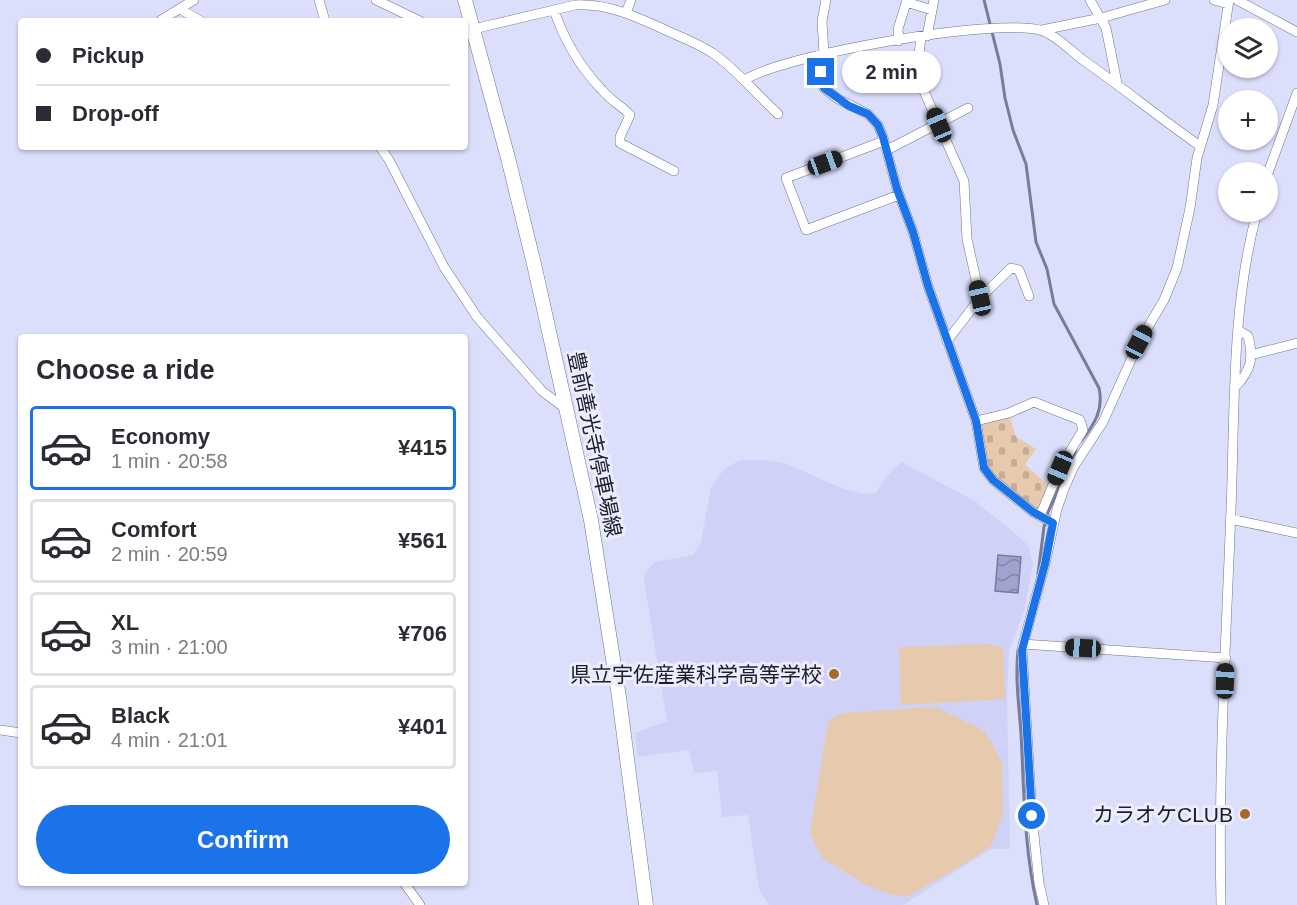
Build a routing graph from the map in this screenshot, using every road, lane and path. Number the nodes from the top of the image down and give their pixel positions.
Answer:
1 (194, 0) edge
2 (319, 0) edge
3 (376, 0) edge
4 (465, 0) edge
5 (631, 0) edge
6 (826, 0) edge
7 (1090, 0) edge
8 (1164, 0) edge
9 (1214, 0) edge
10 (906, 1) edge
11 (1231, 1) edge
12 (933, 5) edge
13 (180, 9) junction
14 (554, 10) junction
15 (626, 13) junction
16 (164, 18) edge
17 (196, 18) edge
18 (324, 18) edge
19 (414, 18) edge
20 (467, 18) edge
21 (1101, 18) junction
22 (1042, 30) junction
23 (469, 32) edge
24 (1297, 32) edge
25 (924, 36) junction
26 (899, 41) junction
27 (824, 54) junction
28 (745, 80) junction
29 (1117, 83) junction
30 (1297, 93) edge
31 (968, 108) dead end
32 (1293, 112) edge
33 (778, 114) dead end
34 (939, 125) junction
35 (886, 145) junction
36 (1200, 146) junction
37 (382, 150) edge
38 (1273, 162) edge
39 (674, 171) dead end
40 (899, 195) junction
41 (1255, 222) edge
42 (1029, 296) dead end
43 (980, 298) junction
44 (1238, 330) junction
45 (947, 340) junction
46 (1297, 343) edge
47 (1251, 355) junction
48 (1235, 387) junction
49 (567, 409) junction
50 (976, 421) junction
51 (1040, 516) junction
52 (1230, 519) junction
53 (1053, 523) junction
54 (1297, 533) edge
55 (1023, 644) junction
56 (1226, 658) junction
57 (0, 730) edge
58 (18, 733) edge
59 (406, 886) edge
60 (420, 905) edge
61 (646, 905) edge
62 (1044, 905) edge
63 (1221, 905) edge

1 - 13 street
2 - 18 street
3 - 19 street
4 - 20 main road, 豊前善光寺停車場線
5 - 15 street
6 - 27 street
7 - 21 street
8 - 21 street
9 - 11 street
10 - 12 street
10 - 26 street
11 - 24 street
11 - 36 street
12 - 25 street
13 - 16 street
13 - 17 street
14 - 15 street
14 - 23 street
14 - 39 street
15 - 28 street
21 - 22 street
21 - 29 street
22 - 25 street
22 - 29 street
23 - 49 main road, 豊前善光寺停車場線
25 - 26 street
25 - 34 street
26 - 27 street
27 - 28 street
27 - 35 street
28 - 33 street
29 - 36 street
30 - 32 street
31 - 34 street
32 - 38 street
34 - 35 street
34 - 43 street
35 - 40 street
35 - 40 street
36 - 53 street
37 - 49 street
40 - 45 street
41 - 44 street
42 - 43 street
43 - 45 street
44 - 47 street
44 - 48 street
45 - 50 street
46 - 47 street
47 - 48 street
48 - 52 street
49 - 61 main road, 豊前善光寺停車場線
50 - 51 street
50 - 51 street
51 - 53 street
52 - 54 street
52 - 56 street
53 - 55 street
55 - 56 street
55 - 62 street
56 - 63 street
57 - 58 street
59 - 60 street

